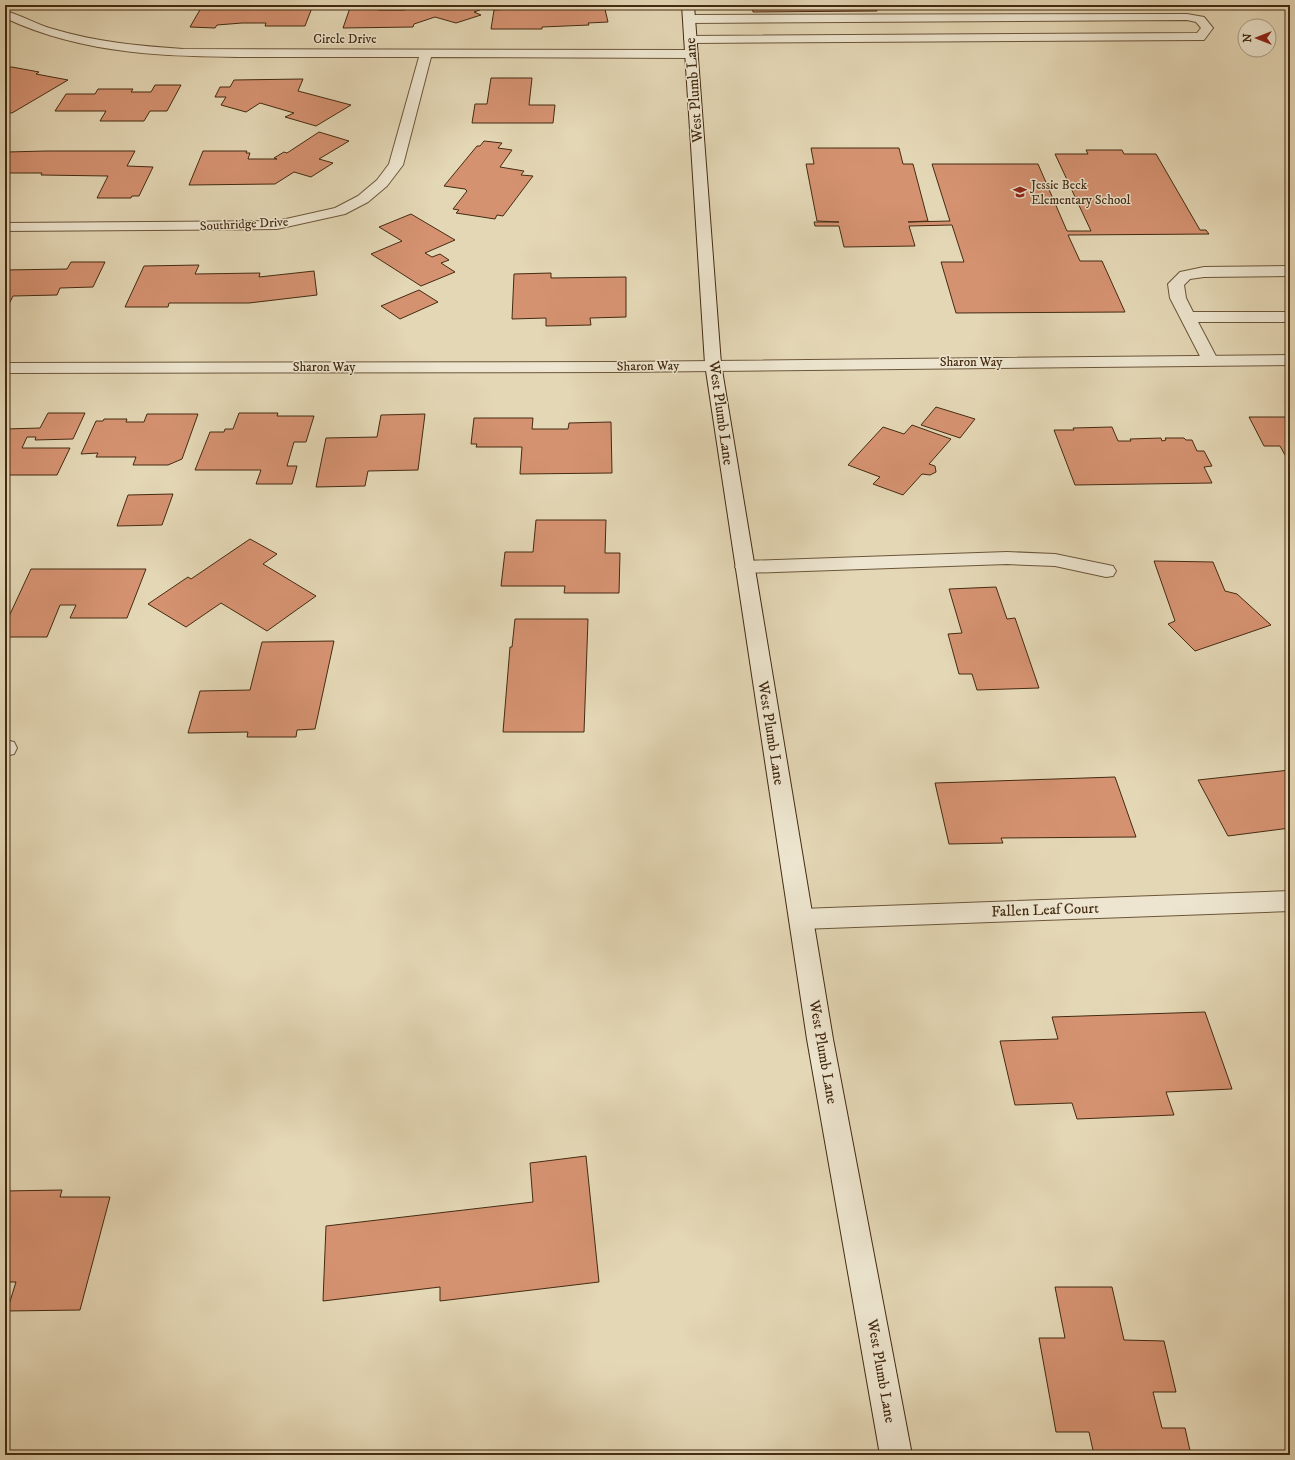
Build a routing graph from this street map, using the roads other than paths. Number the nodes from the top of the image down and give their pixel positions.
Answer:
1 (5, 14) edge
2 (690, 29) edge
3 (426, 54) junction
4 (5, 227) edge
5 (1290, 271) edge
6 (1188, 317) junction
7 (1290, 317) edge
8 (1210, 360) junction
9 (1290, 360) edge
10 (713, 364) junction
11 (5, 368) edge
12 (745, 567) junction
13 (1106, 571) dead end
14 (1290, 901) edge
15 (800, 919) junction
16 (896, 1455) edge

1 - 3 street, Circle Drive
2 - 2 street
2 - 3 street, Circle Drive
2 - 10 street, West Plumb Lane
3 - 4 street, Southridge Drive
5 - 6 street
6 - 7 street
6 - 8 street
8 - 9 street, Sharon Way
8 - 10 street, Sharon Way
10 - 11 street, Sharon Way
10 - 12 street, West Plumb Lane
12 - 13 street
12 - 15 street, West Plumb Lane
14 - 15 street, Fallen Leaf Court
15 - 16 street, West Plumb Lane

